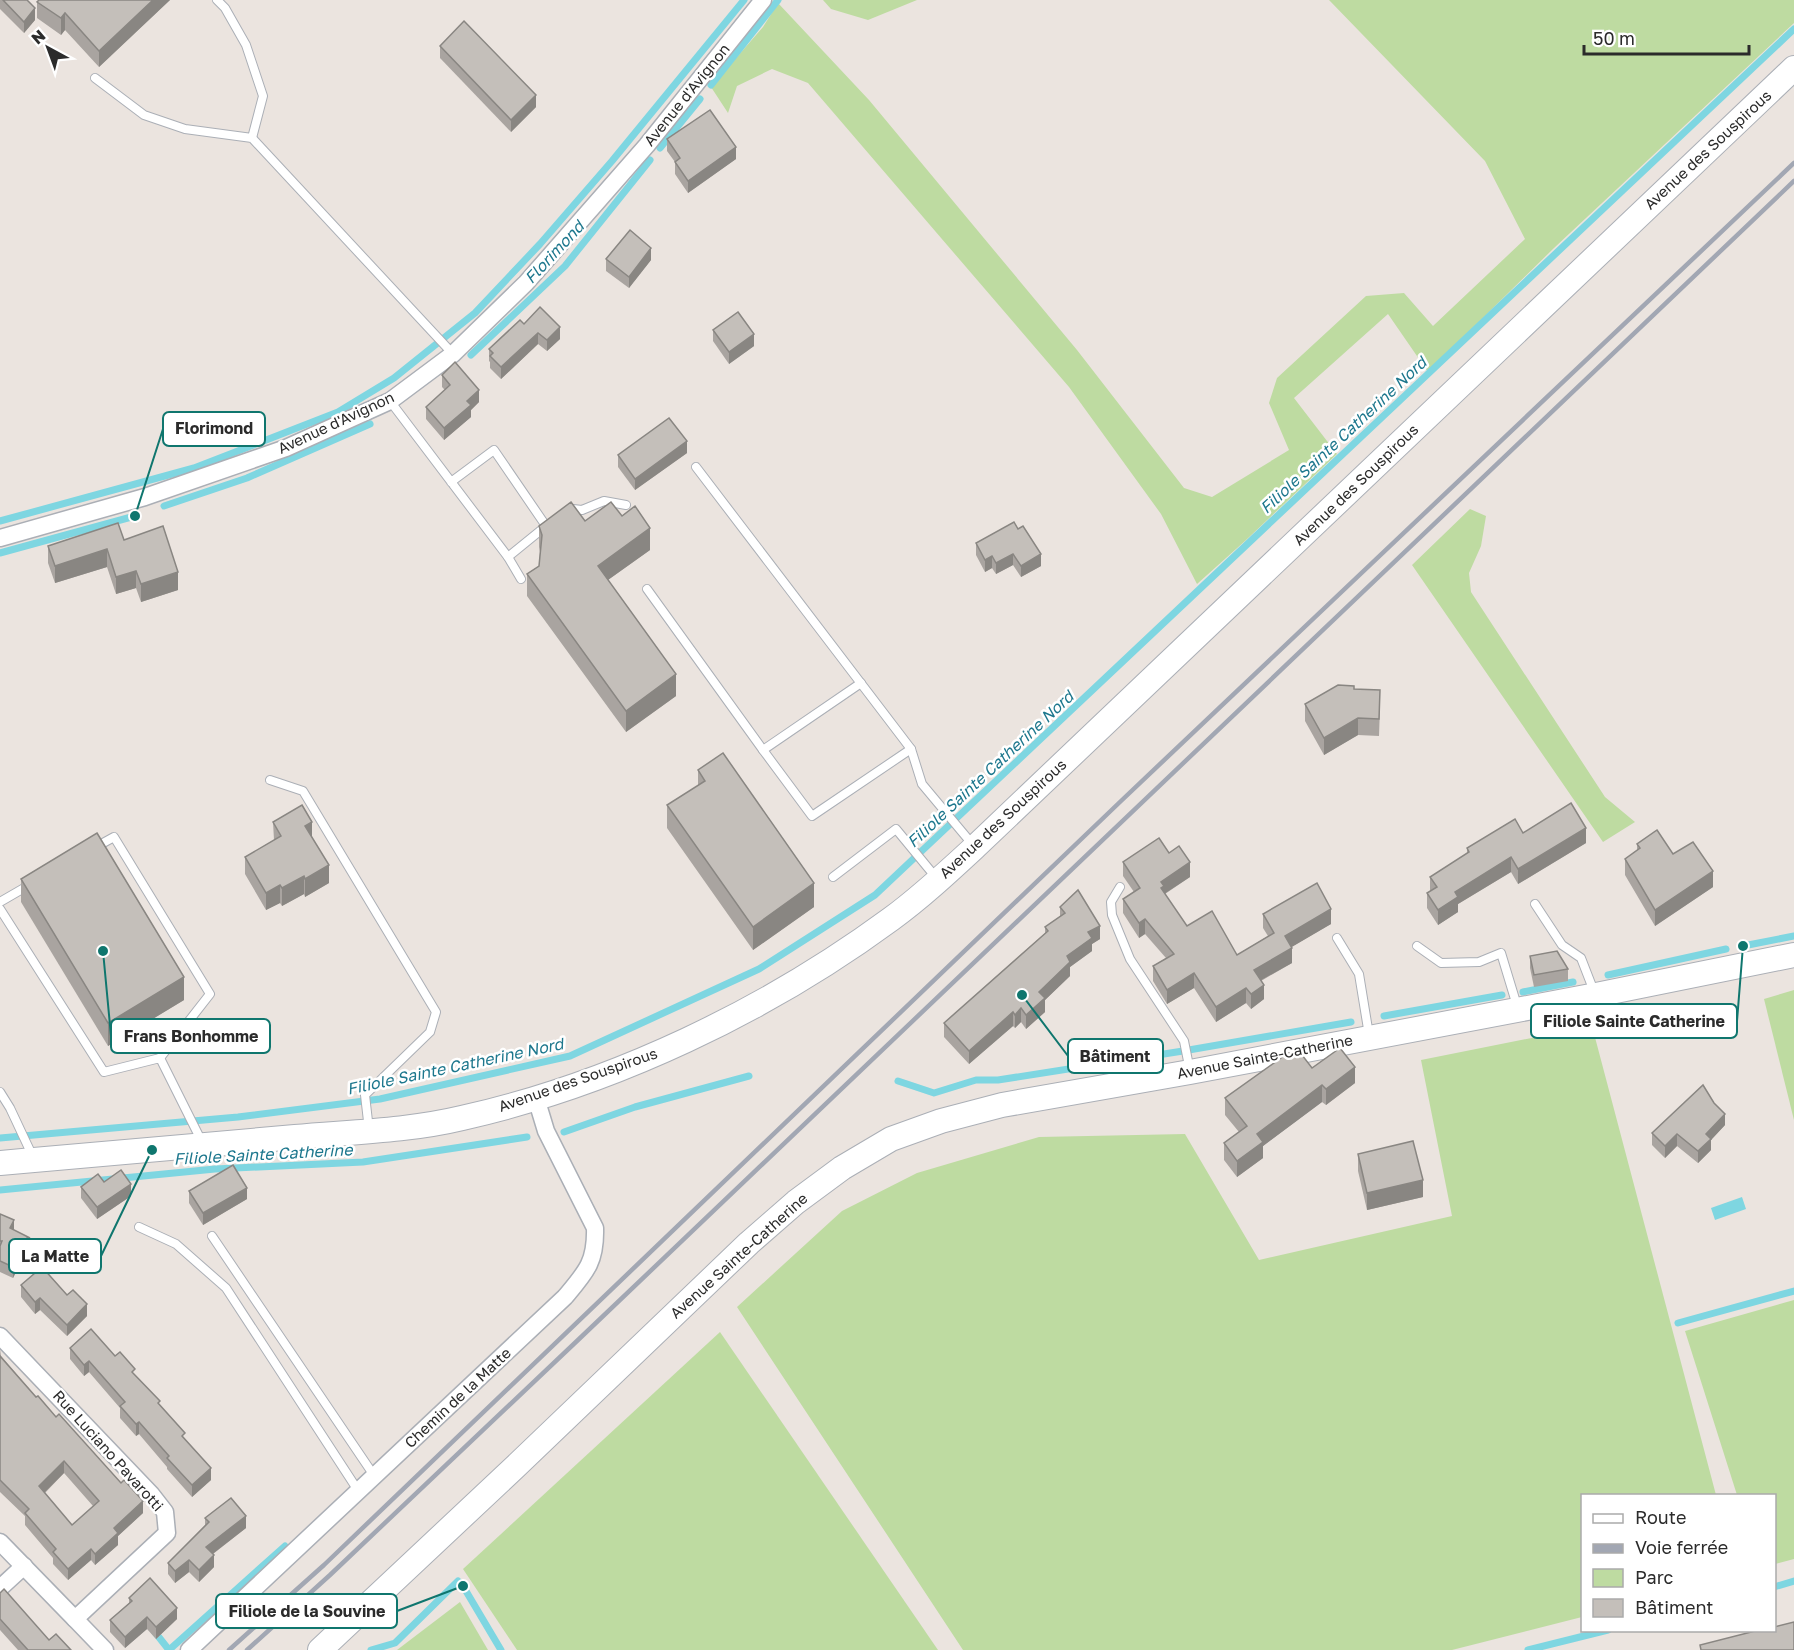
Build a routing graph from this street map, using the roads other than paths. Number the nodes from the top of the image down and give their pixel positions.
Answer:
1 (217, 0) edge
2 (763, 0) edge
3 (1794, 68) edge
4 (95, 78) dead end
5 (252, 138) junction
6 (453, 354) junction
7 (390, 401) junction
8 (696, 467) dead end
9 (451, 482) junction
10 (626, 505) dead end
11 (546, 526) junction
12 (0, 538) edge
13 (508, 557) junction
14 (521, 579) dead end
15 (646, 589) dead end
16 (861, 683) junction
17 (911, 749) junction
18 (763, 750) junction
19 (270, 780) dead end
20 (975, 847) junction
21 (83, 855) edge
22 (833, 877) dead end
23 (41, 878) edge
24 (938, 880) junction
25 (1120, 887) dead end
26 (0, 902) edge
27 (1535, 904) dead end
28 (0, 909) edge
29 (1337, 938) dead end
30 (1417, 946) dead end
31 (1794, 955) edge
32 (1596, 995) junction
33 (1519, 1009) junction
34 (1369, 1037) junction
35 (160, 1058) junction
36 (1189, 1065) junction
37 (0, 1092) edge
38 (536, 1098) junction
39 (369, 1130) junction
40 (204, 1145) junction
41 (34, 1160) junction
42 (0, 1163) edge
43 (139, 1227) dead end
44 (212, 1236) dead end
45 (0, 1336) edge
46 (375, 1477) junction
47 (359, 1492) junction
48 (0, 1542) edge
49 (24, 1566) junction
50 (0, 1588) edge
51 (75, 1618) junction
52 (105, 1650) edge
53 (189, 1650) edge
54 (320, 1650) edge

1 - 5 lane
2 - 6 street, Avenue d'Avignon
3 - 20 main road, Avenue des Souspirous
4 - 5 lane
5 - 6 lane
6 - 7 street, Avenue d'Avignon
7 - 9 lane
7 - 12 street, Avenue d'Avignon
8 - 16 lane
9 - 11 lane
9 - 13 lane
10 - 11 lane
11 - 13 lane
13 - 14 lane
15 - 18 lane
16 - 17 lane
16 - 18 lane
17 - 18 lane
17 - 20 lane
19 - 39 lane
20 - 24 main road, Avenue des Souspirous
21 - 35 lane
22 - 24 lane
23 - 26 lane
24 - 38 main road, Avenue des Souspirous
25 - 36 lane
27 - 32 lane
28 - 35 lane
29 - 34 lane
30 - 33 lane
31 - 32 main road, Avenue Sainte-Catherine
32 - 33 main road, Avenue Sainte-Catherine
33 - 34 main road, Avenue Sainte-Catherine
34 - 36 main road, Avenue Sainte-Catherine
35 - 40 lane
36 - 54 main road, Avenue Sainte-Catherine
37 - 41 lane
38 - 39 main road, Avenue des Souspirous
38 - 46 street, Chemin de la Matte
39 - 40 main road, Avenue des Souspirous
40 - 41 main road, Avenue des Souspirous
41 - 42 main road, Avenue des Souspirous
43 - 47 lane
44 - 46 lane
45 - 51 street, Rue Luciano Pavarotti
46 - 47 street, Chemin de la Matte
47 - 53 street, Chemin de la Matte
48 - 49 street
49 - 50 street
49 - 51 street
51 - 52 street

